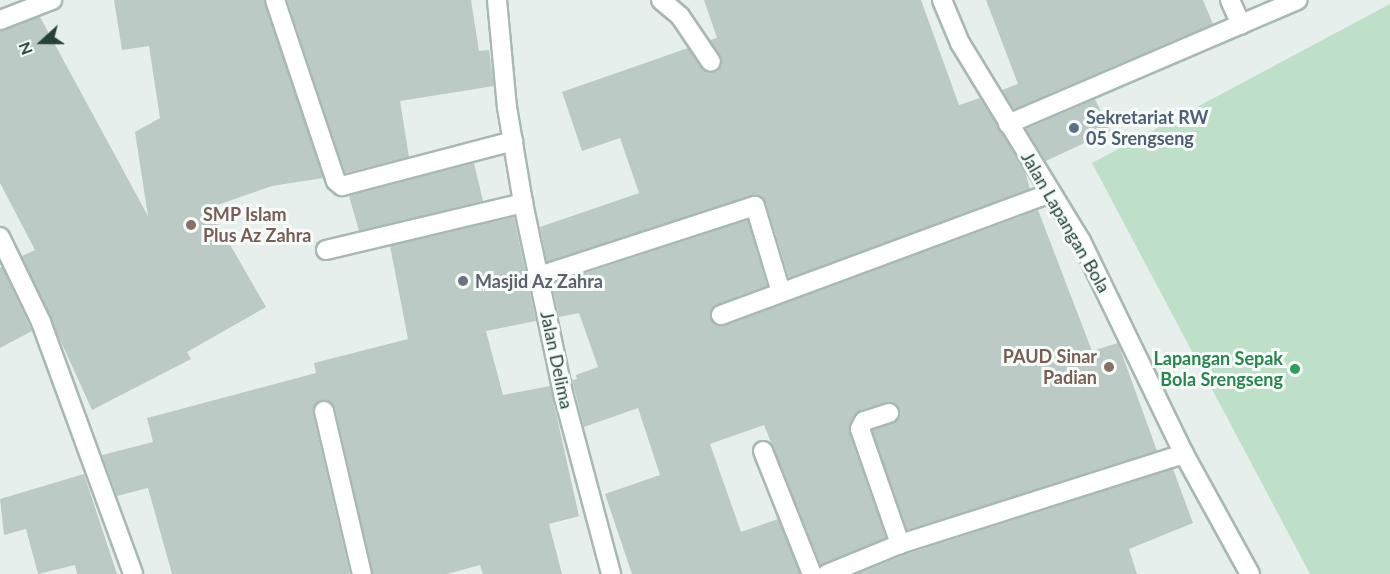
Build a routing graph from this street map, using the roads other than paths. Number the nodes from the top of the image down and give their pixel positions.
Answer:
1 (52, 0) edge
2 (275, 0) edge
3 (497, 0) edge
4 (661, 0) edge
5 (942, 0) edge
6 (1230, 0) edge
7 (1298, 0) edge
8 (0, 20) edge
9 (1240, 25) junction
10 (711, 62) dead end
11 (1008, 124) junction
12 (513, 141) junction
13 (1051, 194) junction
14 (523, 203) junction
15 (0, 237) edge
16 (326, 250) dead end
17 (539, 276) junction
18 (781, 292) junction
19 (721, 315) dead end
20 (324, 411) dead end
21 (889, 413) dead end
22 (763, 451) dead end
23 (1184, 454) junction
24 (900, 544) junction
25 (133, 574) edge
26 (362, 574) edge
27 (610, 574) edge
28 (812, 574) edge
29 (827, 574) edge
30 (1250, 574) edge

1 - 8 street
2 - 12 street
3 - 12 street, Jalan Delima
4 - 10 street
5 - 11 street, Jalan Lapangan Bola
6 - 9 street
7 - 9 street
9 - 11 street
11 - 13 street, Jalan Lapangan Bola
12 - 14 street, Jalan Delima
13 - 18 street
13 - 23 street, Jalan Lapangan Bola
14 - 16 street
14 - 17 street, Jalan Delima
15 - 25 street
17 - 18 street
17 - 27 street, Jalan Delima
18 - 19 street
20 - 26 street
21 - 24 street
22 - 28 street
23 - 24 street
23 - 30 street, Jalan Lapangan Bola
24 - 29 street

